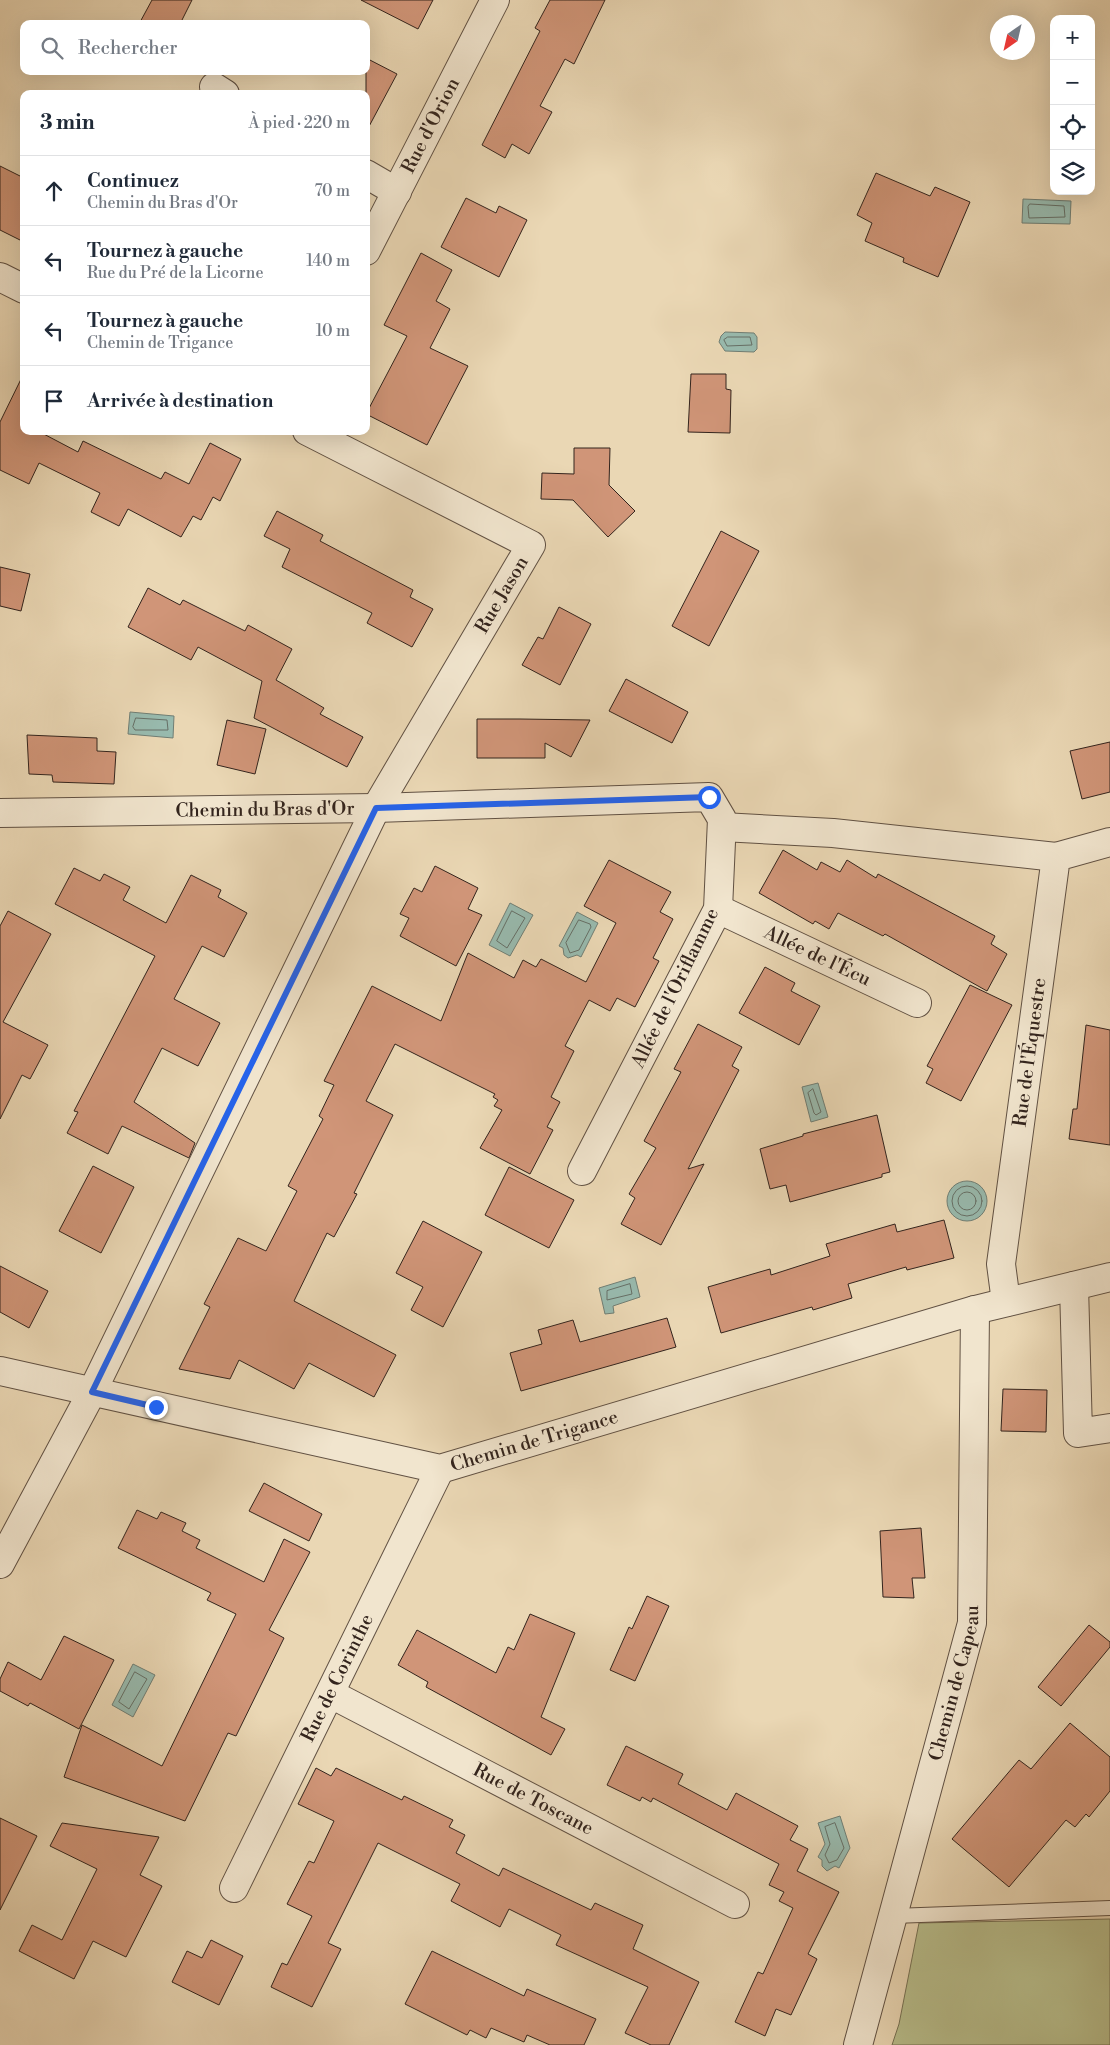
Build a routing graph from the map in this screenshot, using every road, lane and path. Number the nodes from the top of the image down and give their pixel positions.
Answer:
1 (495, 0) edge
2 (370, 176) edge
3 (397, 192) junction
4 (370, 243) edge
5 (0, 277) edge
6 (20, 287) edge
7 (316, 435) edge
8 (709, 797) joint
9 (376, 808) junction
10 (0, 813) edge
11 (722, 827) junction
12 (1110, 842) edge
13 (1056, 857) junction
14 (718, 909) junction
15 (917, 1003) dead end
16 (582, 1171) dead end
17 (1110, 1277) edge
18 (1074, 1286) junction
19 (1006, 1302) junction
20 (975, 1310) junction
21 (0, 1371) edge
22 (92, 1392) junction
23 (1110, 1428) edge
24 (440, 1469) junction
25 (0, 1564) edge
26 (331, 1694) junction
27 (234, 1888) dead end
28 (735, 1904) dead end
29 (1110, 1908) edge
30 (892, 1916) junction
31 (858, 2045) edge

1 - 3 street, Rue d'Orion
2 - 3 street
3 - 4 street, Rue d'Orion
5 - 6 street
7 - 9 street, Rue Jason
8 - 9 street, Chemin du Bras d'Or
8 - 11 street, Allée de l'Oriflamme
9 - 10 street, Chemin du Bras d'Or
9 - 22 street
11 - 13 street
11 - 14 street, Allée de l'Oriflamme
12 - 13 street
13 - 19 street, Rue de l'Équestre
14 - 15 street, Allée de l'Écu
14 - 16 street, Allée de l'Oriflamme
17 - 18 street, Chemin de Trigance
18 - 19 street, Chemin de Trigance
18 - 23 street
19 - 20 street, Chemin de Trigance
20 - 24 street, Chemin de Trigance
20 - 30 street, Chemin de Capeau
21 - 22 street, Chemin de Trigance
22 - 24 street, Chemin de Trigance
22 - 25 street
24 - 26 street, Rue de Corinthe
26 - 27 street, Rue de Corinthe
26 - 28 street, Rue de Toscane
29 - 30 lane
30 - 31 street, Chemin de Capeau

